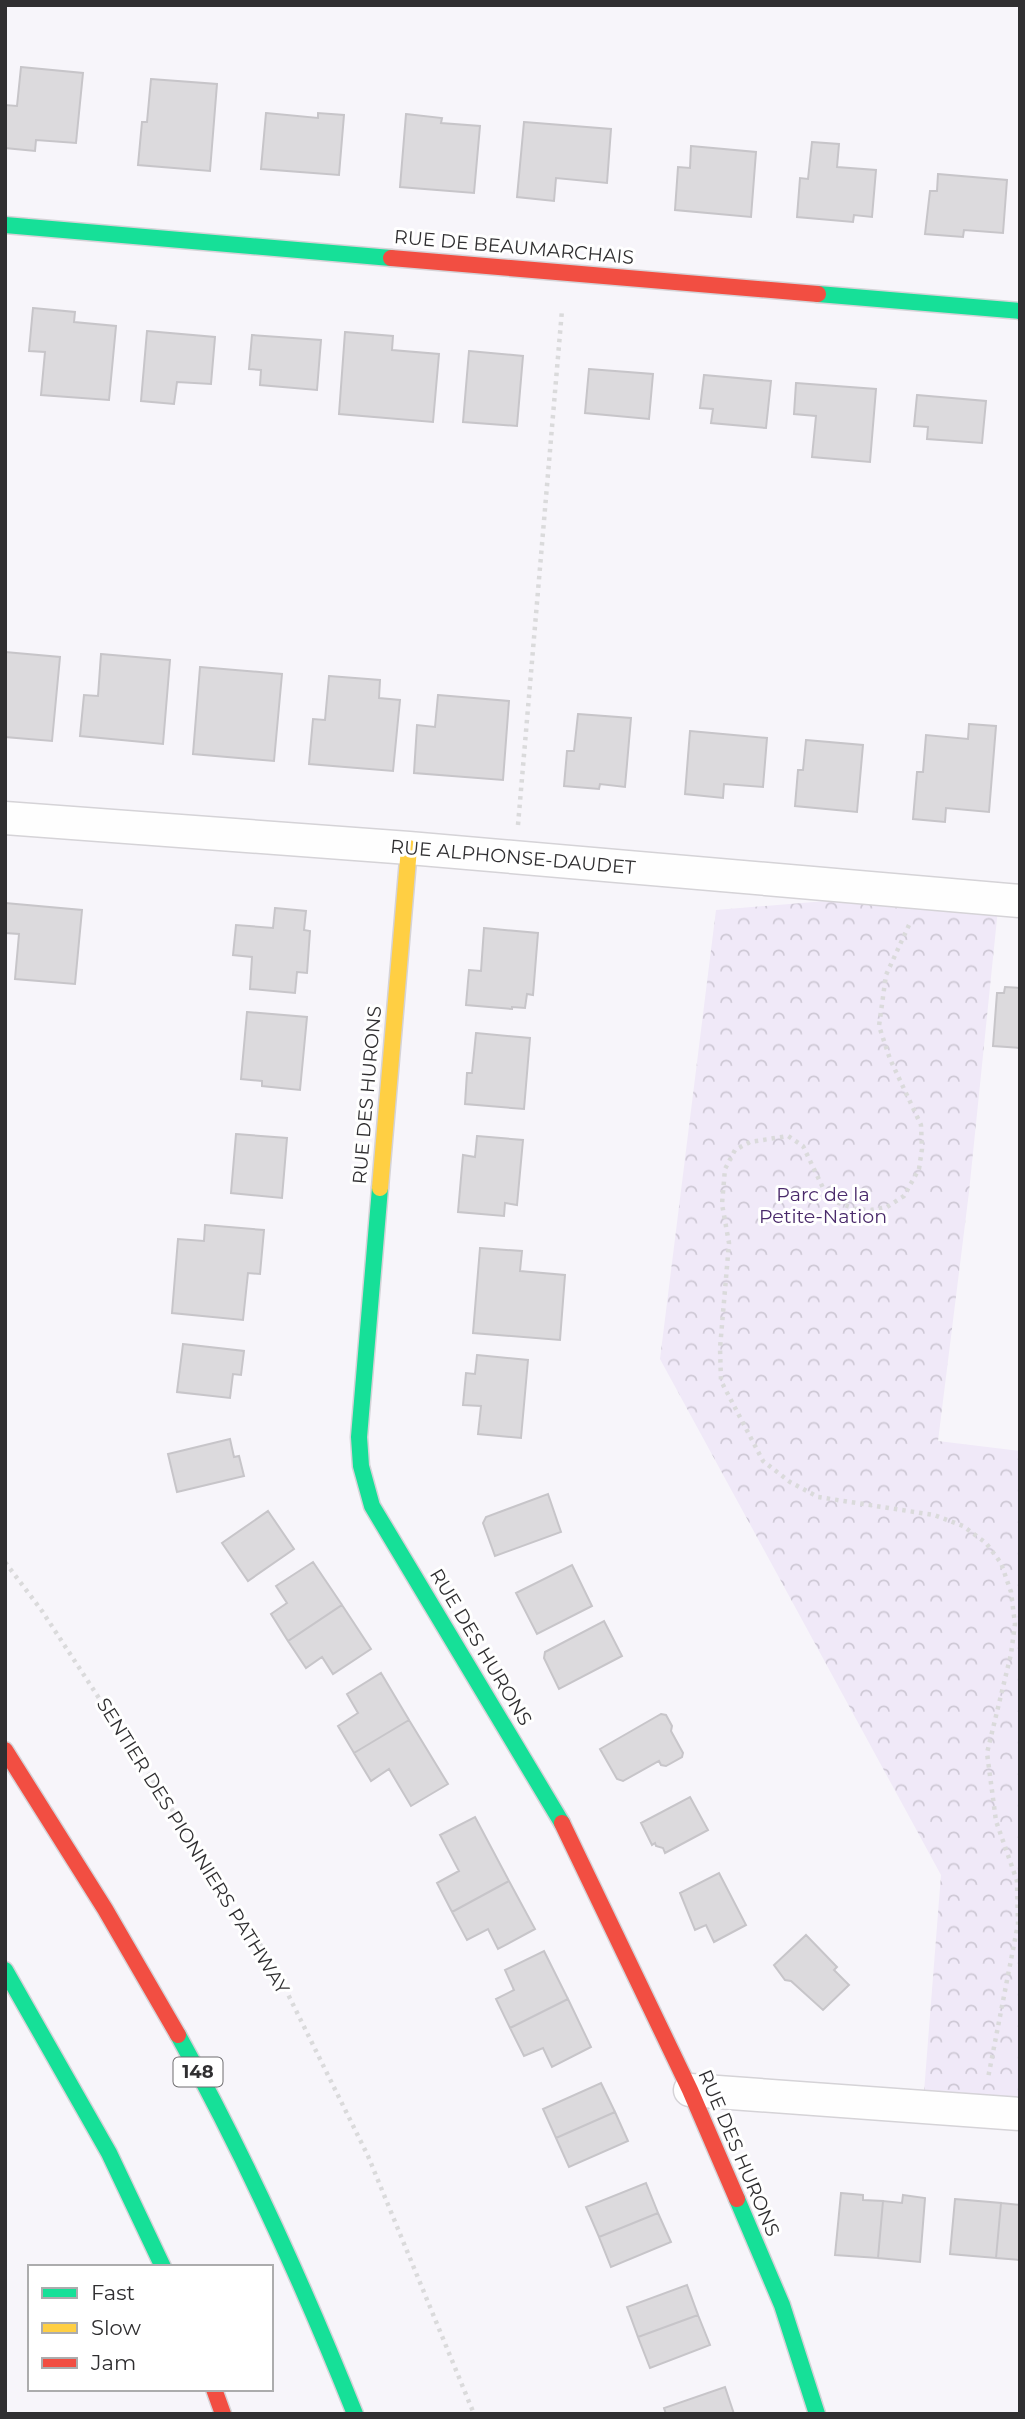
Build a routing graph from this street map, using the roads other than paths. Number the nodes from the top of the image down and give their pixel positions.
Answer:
1 (5, 225) edge
2 (1020, 312) edge
3 (5, 818) edge
4 (409, 848) junction
5 (1020, 901) edge
6 (5, 1750) edge
7 (5, 1970) edge
8 (691, 2090) junction
9 (1020, 2114) edge
10 (162, 2265) edge
11 (215, 2391) edge
12 (223, 2414) edge
13 (355, 2414) edge
14 (817, 2414) edge

1 - 2 main road, RUE DE BEAUMARCHAIS
3 - 4 street, RUE ALPHONSE-DAUDET
4 - 5 street, RUE ALPHONSE-DAUDET
4 - 8 main road, RUE DES HURONS
6 - 13 main road, 148
7 - 10 main road
8 - 9 street
8 - 14 main road, RUE DES HURONS
11 - 12 main road

